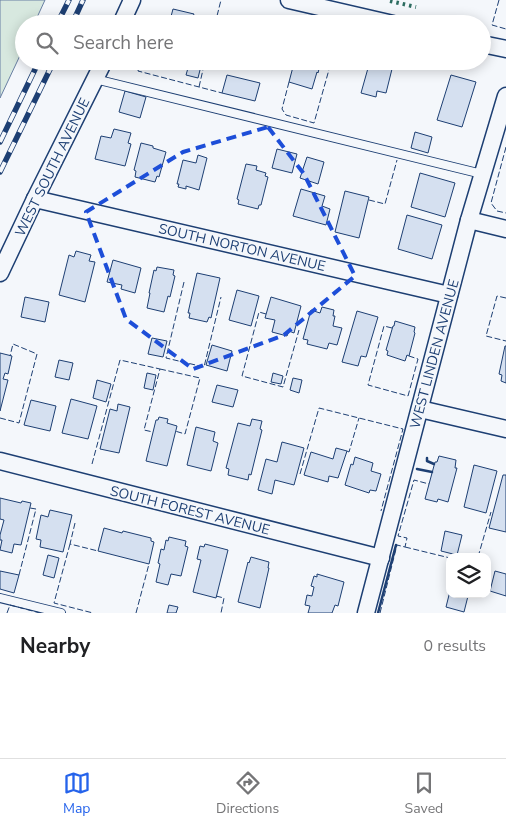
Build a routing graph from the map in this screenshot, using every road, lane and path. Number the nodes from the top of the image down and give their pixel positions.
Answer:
1 (132, 0) edge
2 (289, 0) edge
3 (125, 15) edge
4 (355, 15) edge
5 (491, 46) edge
6 (506, 49) edge
7 (100, 70) edge
8 (95, 79) junction
9 (506, 96) edge
10 (482, 174) junction
11 (35, 199) junction
12 (469, 220) junction
13 (506, 229) edge
14 (0, 273) edge
15 (449, 295) junction
16 (420, 409) junction
17 (506, 429) edge
18 (0, 461) edge
19 (381, 558) junction
20 (0, 598) edge
21 (61, 613) edge
22 (366, 613) edge

1 - 3 street
2 - 4 street
5 - 6 street
7 - 8 street, WEST SOUTH AVENUE
8 - 10 lane
8 - 11 street, WEST SOUTH AVENUE
9 - 10 street, WEST LINDEN AVENUE
10 - 12 street, WEST LINDEN AVENUE
11 - 14 street, WEST SOUTH AVENUE
11 - 15 street, SOUTH NORTON AVENUE
12 - 13 street
12 - 15 street, WEST LINDEN AVENUE
15 - 16 street, WEST LINDEN AVENUE
16 - 17 street
16 - 19 street, WEST LINDEN AVENUE
18 - 19 street, SOUTH FOREST AVENUE
19 - 22 street, WEST LINDEN AVENUE
20 - 21 lane

